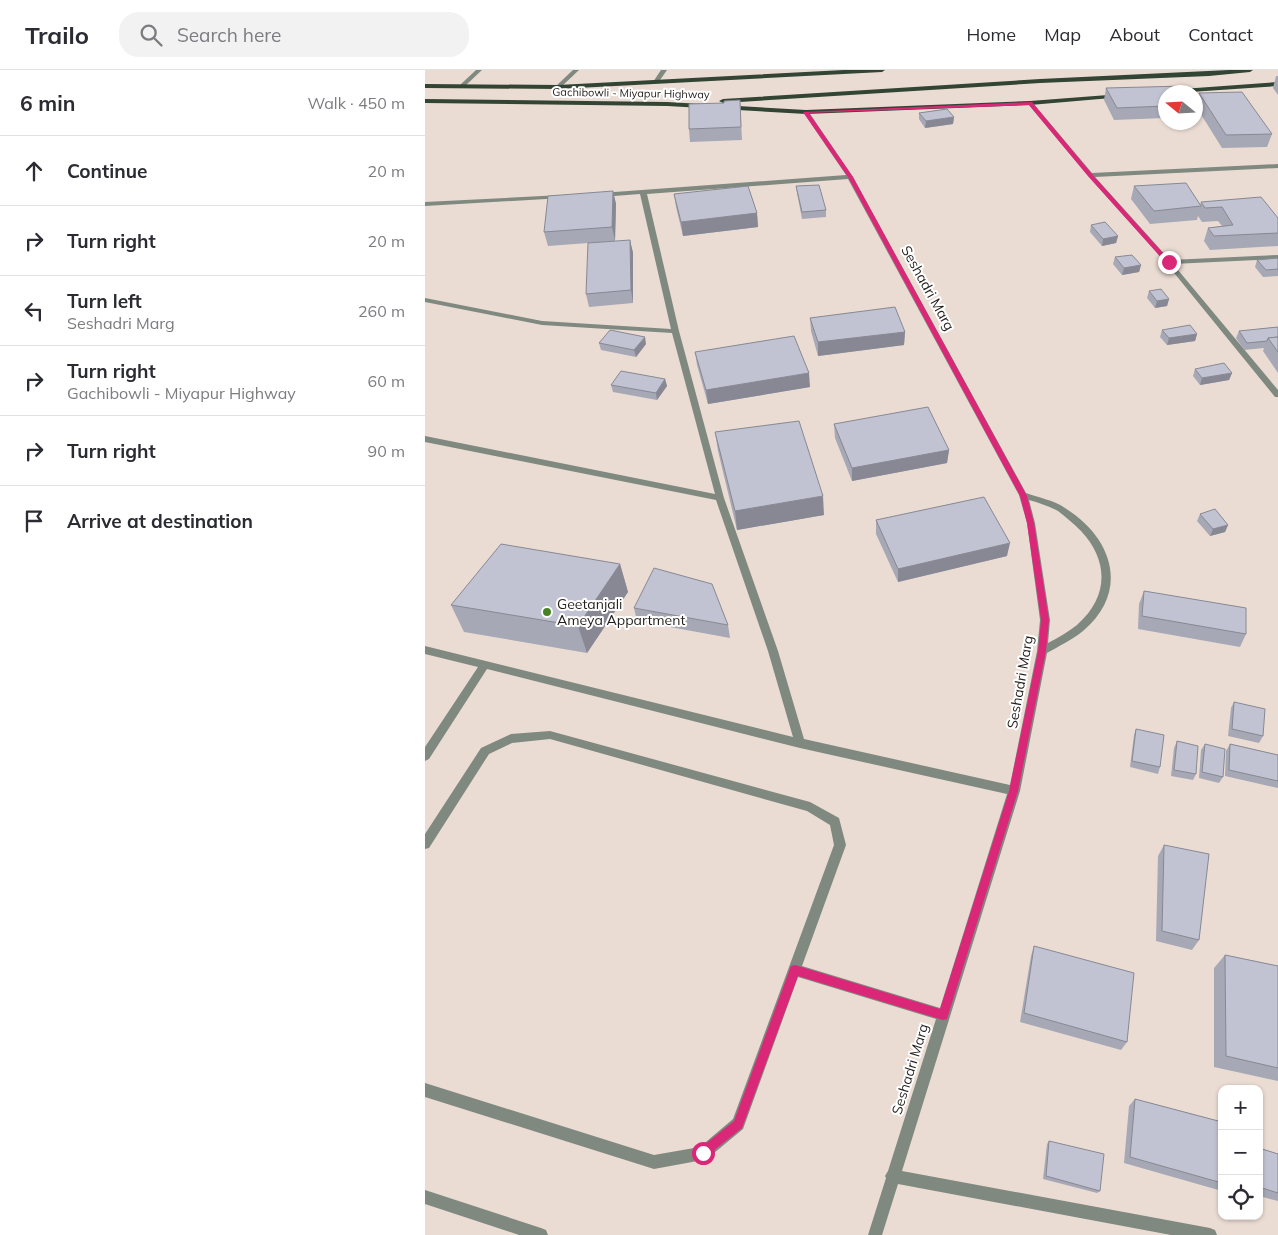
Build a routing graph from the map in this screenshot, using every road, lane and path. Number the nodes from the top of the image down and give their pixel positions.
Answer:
1 (479, 70) edge
2 (576, 70) edge
3 (664, 70) edge
4 (882, 70) edge
5 (1250, 70) edge
6 (804, 72) edge
7 (656, 82) junction
8 (1278, 84) edge
9 (425, 86) edge
10 (462, 86) junction
11 (558, 87) junction
12 (1203, 90) edge
13 (1127, 96) edge
14 (425, 101) edge
15 (1030, 103) junction
16 (667, 104) junction
17 (806, 112) junction
18 (1278, 166) edge
19 (1090, 175) junction
20 (850, 177) junction
21 (643, 192) junction
22 (594, 195) edge
23 (564, 196) edge
24 (425, 204) edge
25 (1278, 257) edge
26 (1169, 262) junction
27 (425, 300) edge
28 (675, 331) junction
29 (1278, 395) edge
30 (425, 439) edge
31 (1023, 496) junction
32 (720, 498) junction
33 (425, 650) edge
34 (1042, 651) junction
35 (485, 664) junction
36 (800, 743) junction
37 (425, 756) edge
38 (1014, 791) junction
39 (425, 844) edge
40 (795, 970) junction
41 (943, 1015) junction
42 (425, 1090) edge
43 (892, 1176) junction
44 (425, 1197) edge
45 (541, 1235) edge
46 (875, 1235) edge
47 (1210, 1235) edge

1 - 10 street
2 - 11 street
3 - 7 street
4 - 6 main road, Gachibowli - Miyapur Highway
5 - 16 main road
6 - 7 main road, Gachibowli - Miyapur Highway
7 - 11 main road, Gachibowli - Miyapur Highway
8 - 12 main road
9 - 10 main road, Gachibowli - Miyapur Highway
10 - 11 main road, Gachibowli - Miyapur Highway
13 - 15 main road, Gachibowli - Miyapur Highway
14 - 16 main road, Gachibowli - Miyapur Highway
15 - 17 main road, Gachibowli - Miyapur Highway
15 - 19 street
16 - 17 main road, Gachibowli - Miyapur Highway
17 - 20 street, Seshadri Marg
18 - 19 street
19 - 26 street
20 - 21 street
20 - 31 street, Seshadri Marg
21 - 22 street
21 - 28 street
23 - 24 street
25 - 26 street
26 - 29 street
27 - 28 street
28 - 32 street
30 - 32 street
31 - 34 street, Seshadri Marg
31 - 34 street
32 - 36 street
33 - 35 street
34 - 38 street, Seshadri Marg
35 - 36 street
35 - 37 street
36 - 38 street
38 - 41 street, Seshadri Marg
39 - 40 street
40 - 41 street
40 - 42 street
41 - 43 street, Seshadri Marg
43 - 46 street, Seshadri Marg
43 - 47 street
44 - 45 street

